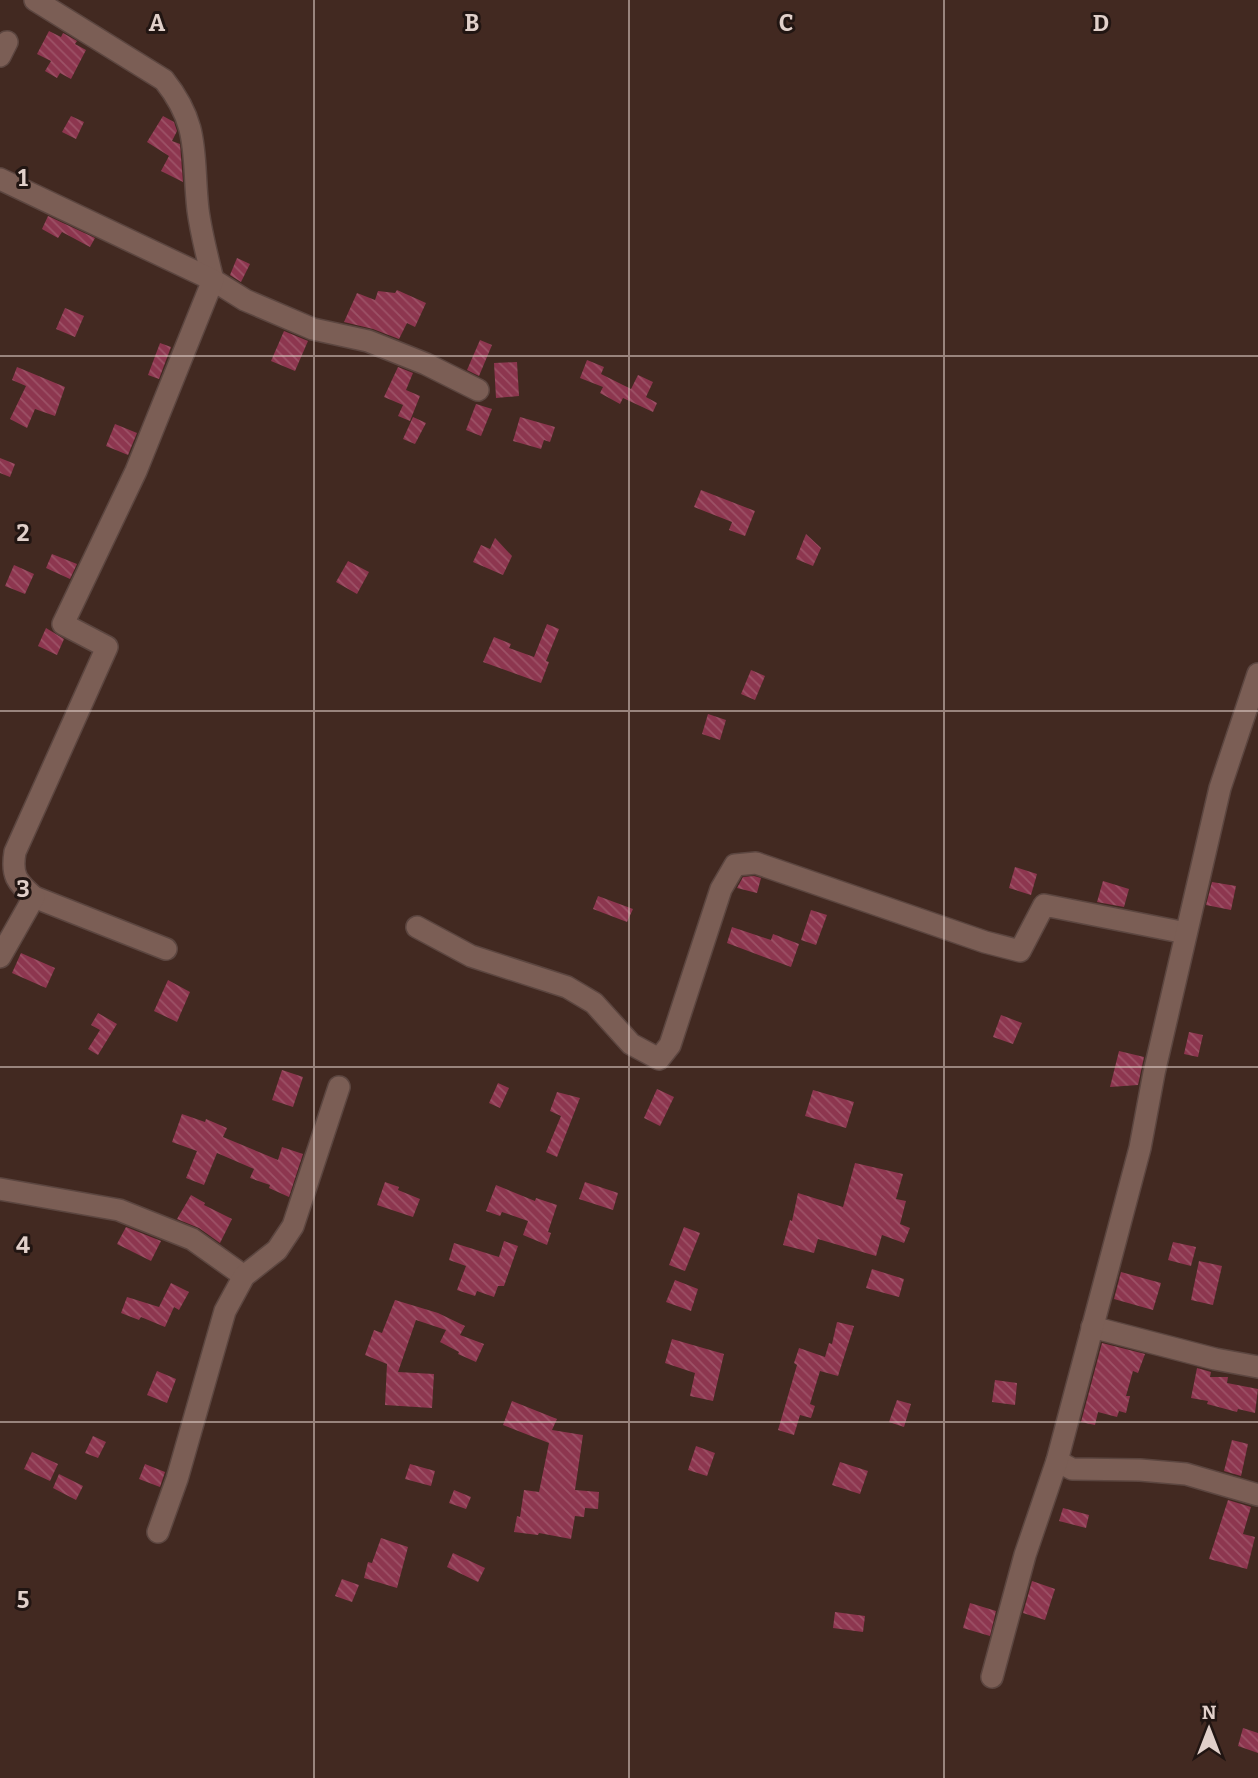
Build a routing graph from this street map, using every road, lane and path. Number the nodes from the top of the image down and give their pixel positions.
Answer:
1 (34, 0) edge
2 (0, 179) edge
3 (213, 279) junction
4 (478, 390) dead end
5 (1258, 674) edge
6 (34, 897) junction
7 (418, 928) dead end
8 (1186, 933) junction
9 (166, 949) dead end
10 (0, 957) edge
11 (339, 1087) dead end
12 (0, 1189) edge
13 (244, 1276) junction
14 (1092, 1327) junction
15 (1258, 1367) edge
16 (1057, 1461) junction
17 (1258, 1495) edge
18 (158, 1532) dead end
19 (992, 1676) dead end

1 - 3 street
2 - 3 street
3 - 4 street
3 - 6 street
5 - 8 street
6 - 9 street
6 - 10 street
7 - 8 street
8 - 14 street
11 - 13 street
12 - 13 street
13 - 18 street
14 - 15 street
14 - 16 street
16 - 17 street
16 - 19 street

